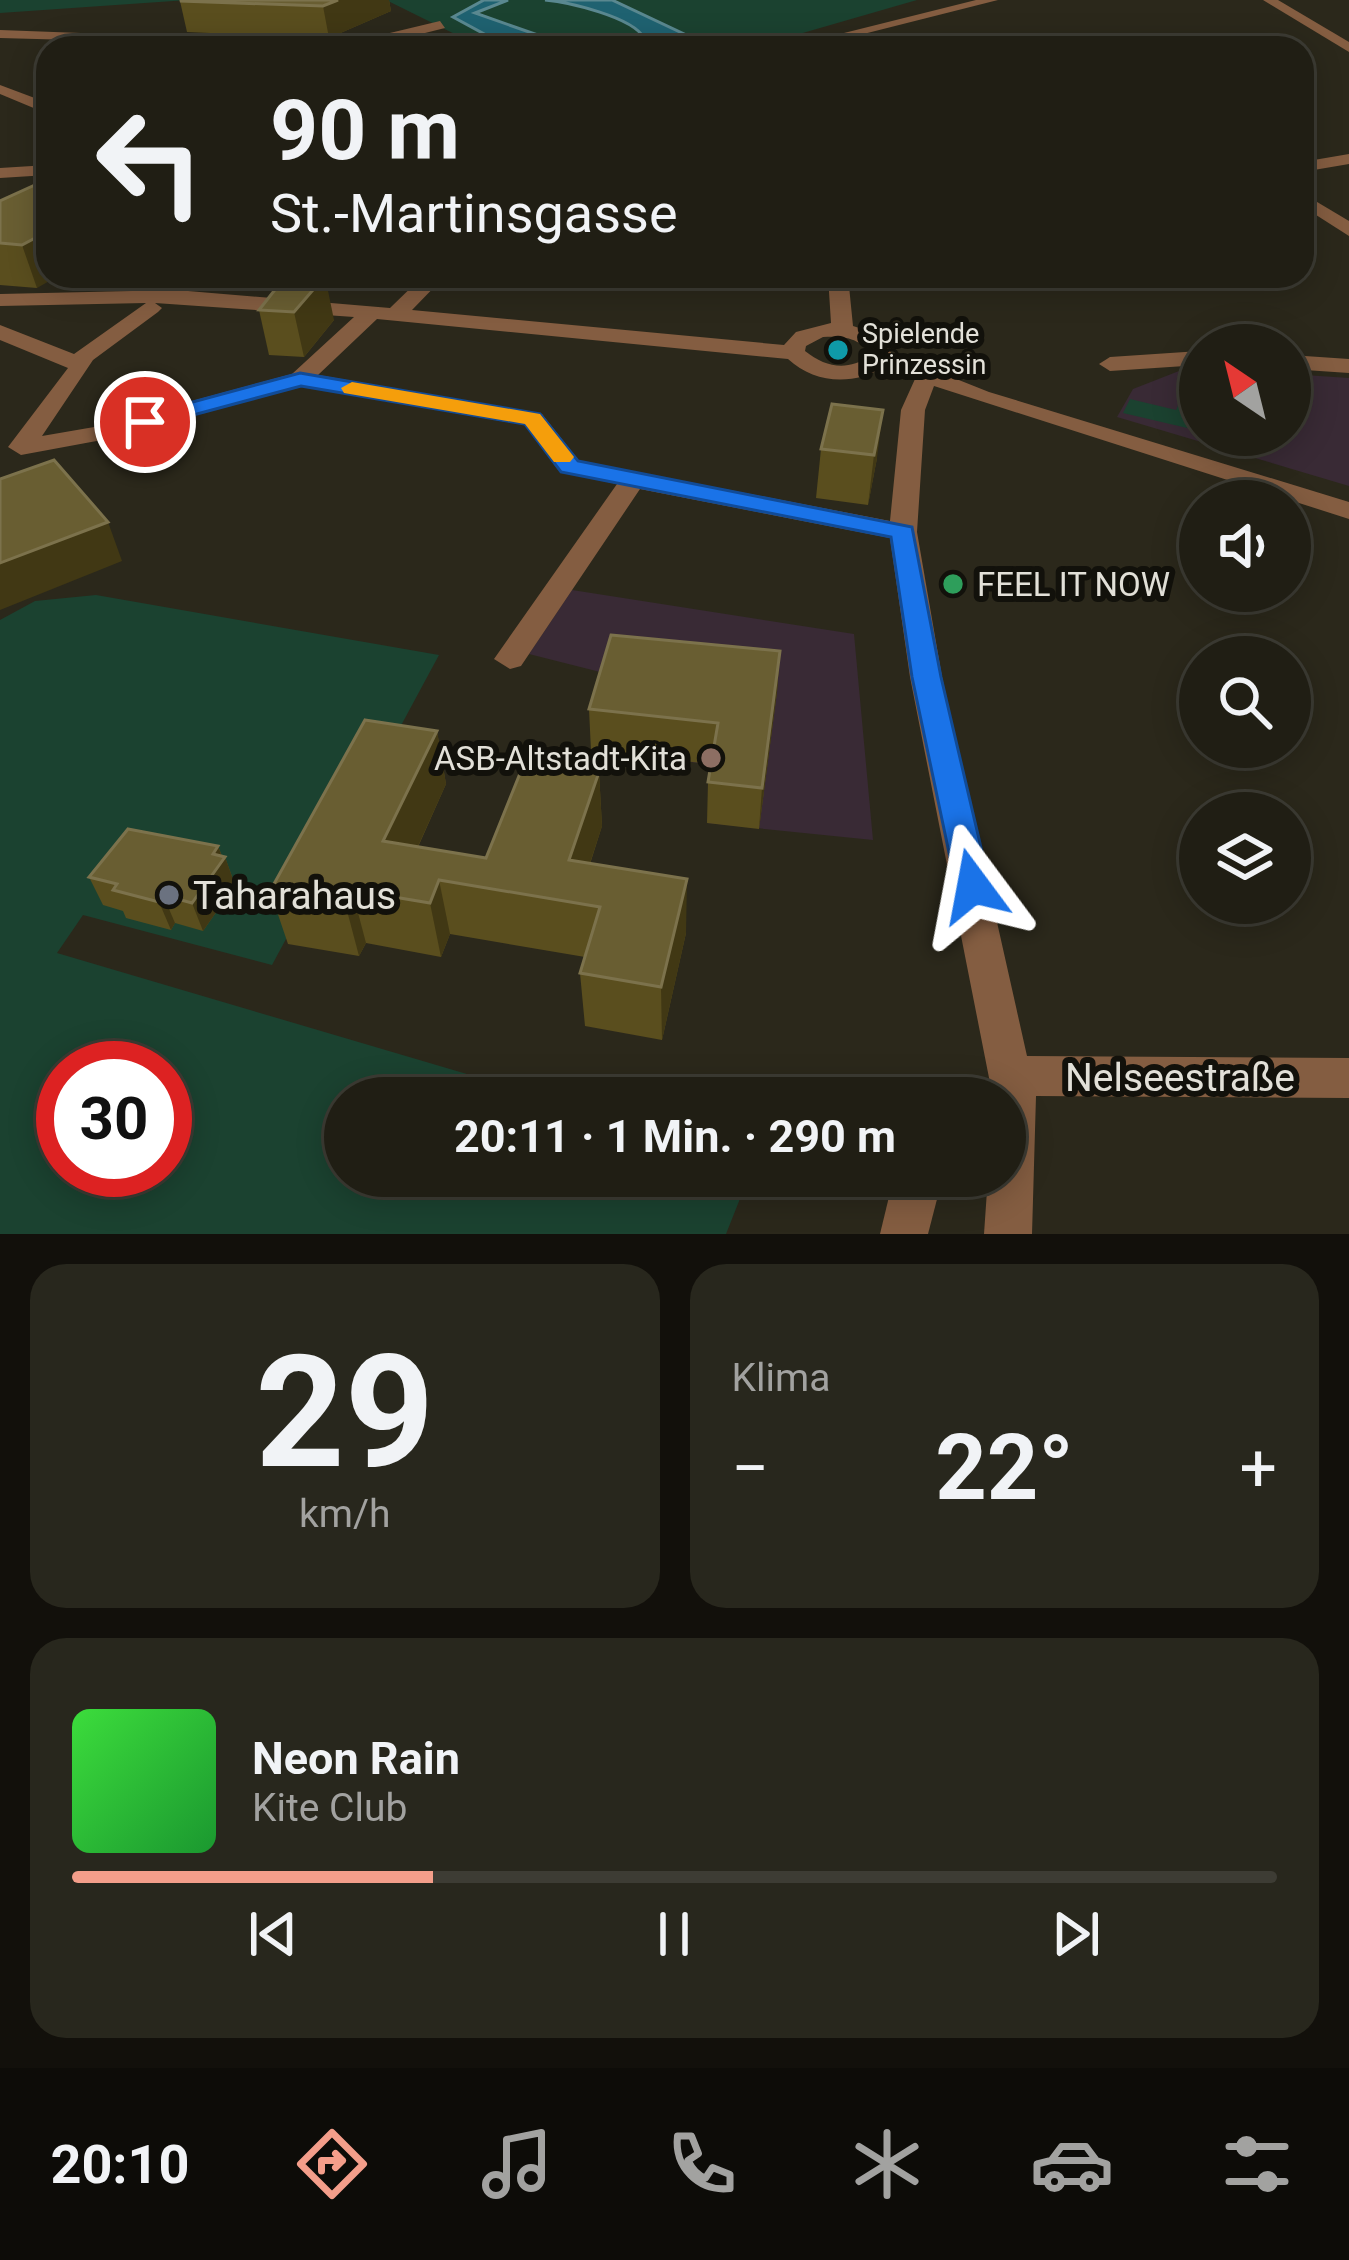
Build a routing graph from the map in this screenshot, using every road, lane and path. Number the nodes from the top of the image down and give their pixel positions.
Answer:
1 (992, 0) edge
2 (1269, 0) edge
3 (440, 25) dead end
4 (0, 34) edge
5 (398, 36) edge
6 (841, 36) edge
7 (36, 37) edge
8 (1349, 48) edge
9 (1325, 50) dead end
10 (31, 86) dead end
11 (5, 93) edge
12 (36, 105) edge
13 (1349, 159) edge
14 (1314, 165) edge
15 (36, 171) edge
16 (2, 175) edge
17 (1314, 206) edge
18 (1349, 230) edge
19 (183, 288) edge
20 (418, 288) edge
21 (839, 288) edge
22 (176, 296) junction
23 (0, 300) edge
24 (152, 308) dead end
25 (385, 312) junction
26 (842, 330) junction
27 (0, 332) edge
28 (794, 353) junction
29 (1179, 359) edge
30 (874, 363) junction
31 (1311, 363) edge
32 (1110, 364) dead end
33 (82, 365) junction
34 (1349, 366) edge
35 (300, 379) junction
36 (924, 382) junction
37 (632, 481) junction
38 (1349, 511) edge
39 (903, 532) junction
40 (510, 659) dead end
41 (1007, 1077) edge
42 (1349, 1078) edge
43 (1026, 1094) edge
44 (912, 1197) edge
45 (1009, 1197) edge
46 (904, 1234) edge
47 (1008, 1234) edge

1 - 6 street
2 - 8 street
3 - 5 street
4 - 7 street
8 - 9 street
10 - 11 street
11 - 12 street
13 - 14 street
15 - 16 street
17 - 18 street
19 - 22 street
20 - 25 street
21 - 26 street
22 - 23 street
22 - 25 street
24 - 33 street
25 - 28 street
25 - 35 street
26 - 28 street
26 - 30 street
27 - 33 street
28 - 30 street
29 - 32 street
30 - 36 street
31 - 34 street
33 - 35 street
35 - 37 street
36 - 38 street
36 - 39 street
37 - 39 street
37 - 40 street
39 - 41 street
42 - 43 street, Nelseestraße
44 - 46 street
45 - 47 street

